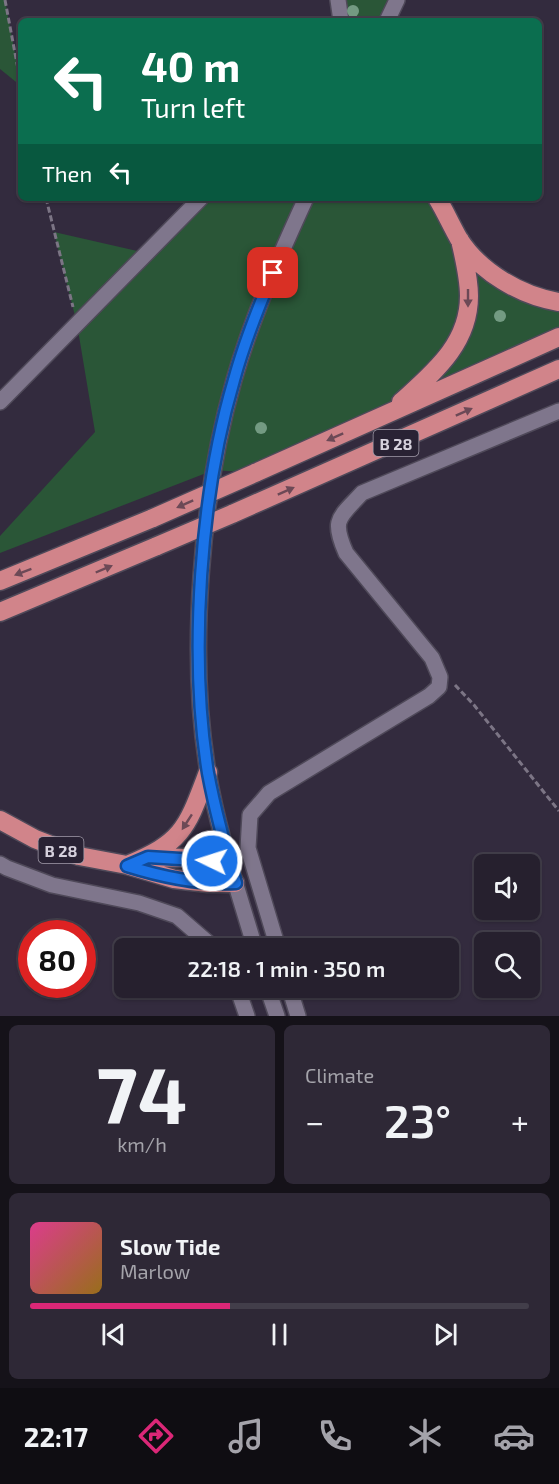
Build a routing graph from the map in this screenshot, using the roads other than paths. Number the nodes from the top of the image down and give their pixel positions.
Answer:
1 (338, 0) edge
2 (397, 0) edge
3 (341, 18) edge
4 (388, 18) edge
5 (198, 201) edge
6 (305, 201) edge
7 (439, 201) edge
8 (460, 240) junction
9 (559, 302) edge
10 (559, 337) edge
11 (559, 369) edge
12 (0, 402) edge
13 (559, 411) edge
14 (389, 414) junction
15 (0, 581) edge
16 (50, 591) junction
17 (0, 612) edge
18 (0, 627) edge
19 (208, 772) junction
20 (0, 820) edge
21 (148, 857) junction
22 (0, 864) edge
23 (127, 866) junction
24 (233, 875) junction
25 (202, 938) edge
26 (252, 938) edge
27 (275, 938) edge
28 (241, 998) edge
29 (271, 998) edge
30 (292, 998) edge
31 (247, 1016) edge
32 (277, 1016) edge
33 (298, 1016) edge

1 - 3 street
2 - 4 street
5 - 12 street
6 - 19 street
7 - 8 highway, B 28
8 - 9 highway, B 28
8 -> 14 highway, B 28
10 - 14 highway, B 28
16 -> 11 highway, B 28, bridge
13 - 27 street
14 -> 15 highway, B 28, bridge
16 - 17 highway, B 28
16 - 18 highway, B 28
19 -> 21 highway
19 - 24 street
20 - 23 highway, B 28
21 - 23 highway
21 - 24 highway
22 - 25 street
23 - 24 highway, B 28
24 - 26 street
28 - 31 street
29 - 32 street
30 - 33 street

